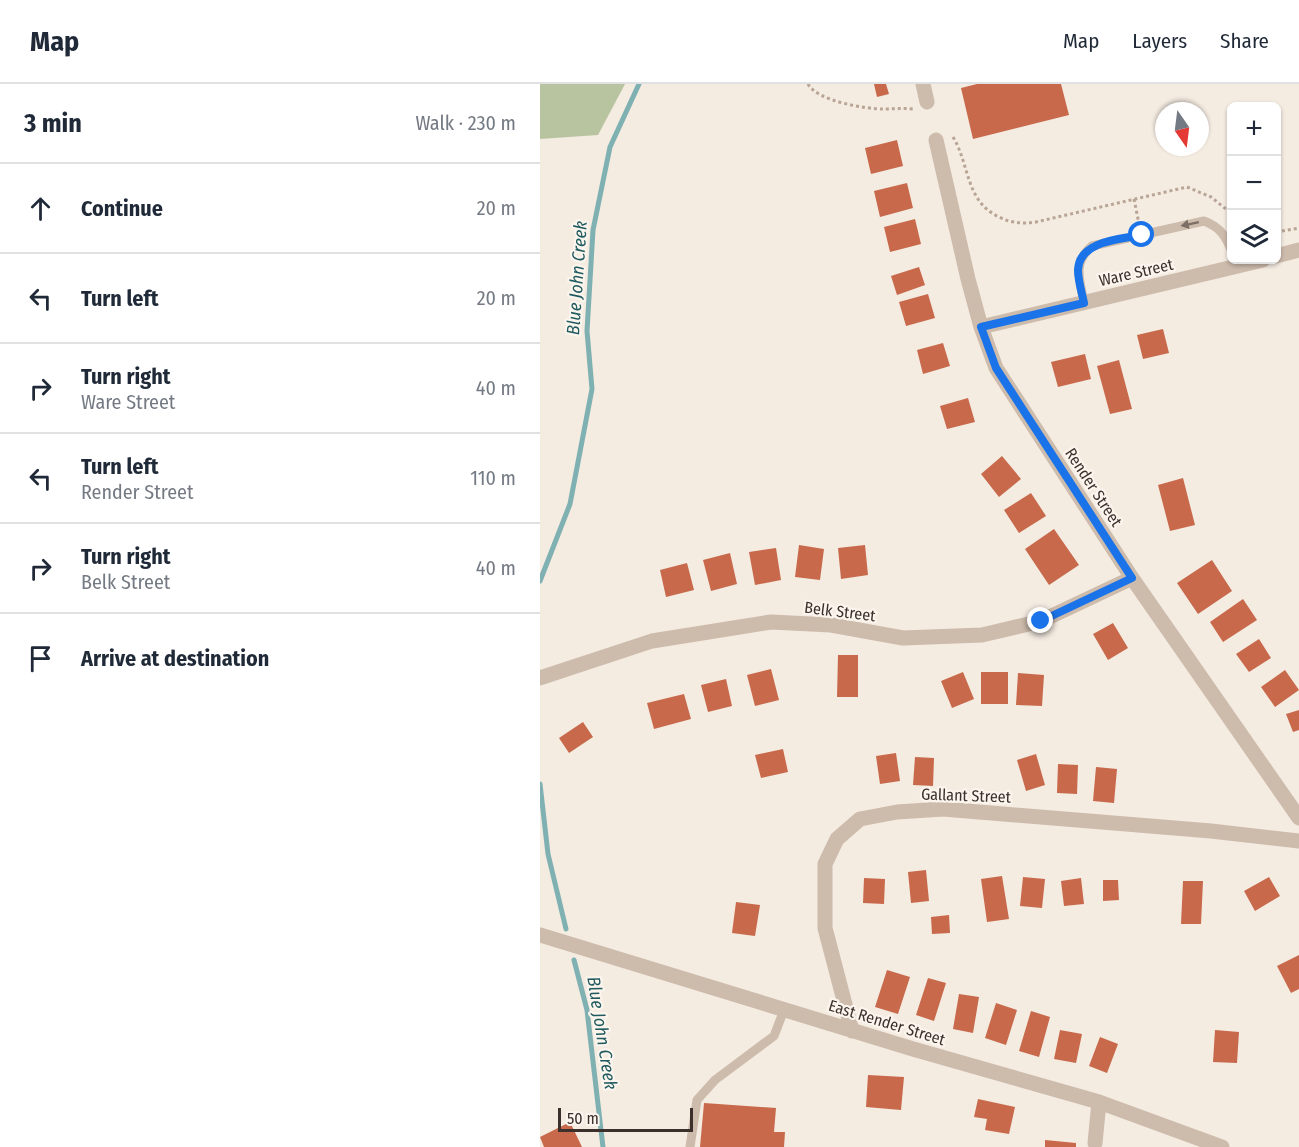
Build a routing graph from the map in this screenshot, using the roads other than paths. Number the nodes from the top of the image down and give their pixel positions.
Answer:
1 (923, 84) edge
2 (924, 106) road end
3 (942, 134) road end
4 (1227, 239) edge
5 (1299, 250) edge
6 (1281, 255) edge
7 (1231, 264) edge
8 (1084, 303) junction
9 (981, 327) junction
10 (1132, 578) junction
11 (540, 678) edge
12 (1299, 818) edge
13 (1299, 841) edge
14 (540, 935) edge
15 (784, 1010) junction
16 (852, 1031) junction
17 (1099, 1102) junction
18 (1095, 1143) dead end
19 (690, 1147) edge
20 (1222, 1147) edge

1 - 2 street
3 - 9 street, Render Street
4 -> 8 lane
5 - 6 street
7 - 8 street, Ware Street
8 - 9 street, Ware Street
9 - 10 street, Render Street
10 - 11 street, Belk Street
10 - 12 street, Render Street
13 - 16 street, Gallant Street
14 - 15 street, East Render Street
15 - 16 street, East Render Street
15 - 19 lane
16 - 17 street, East Render Street
17 - 18 street
17 - 20 street, East Render Street

